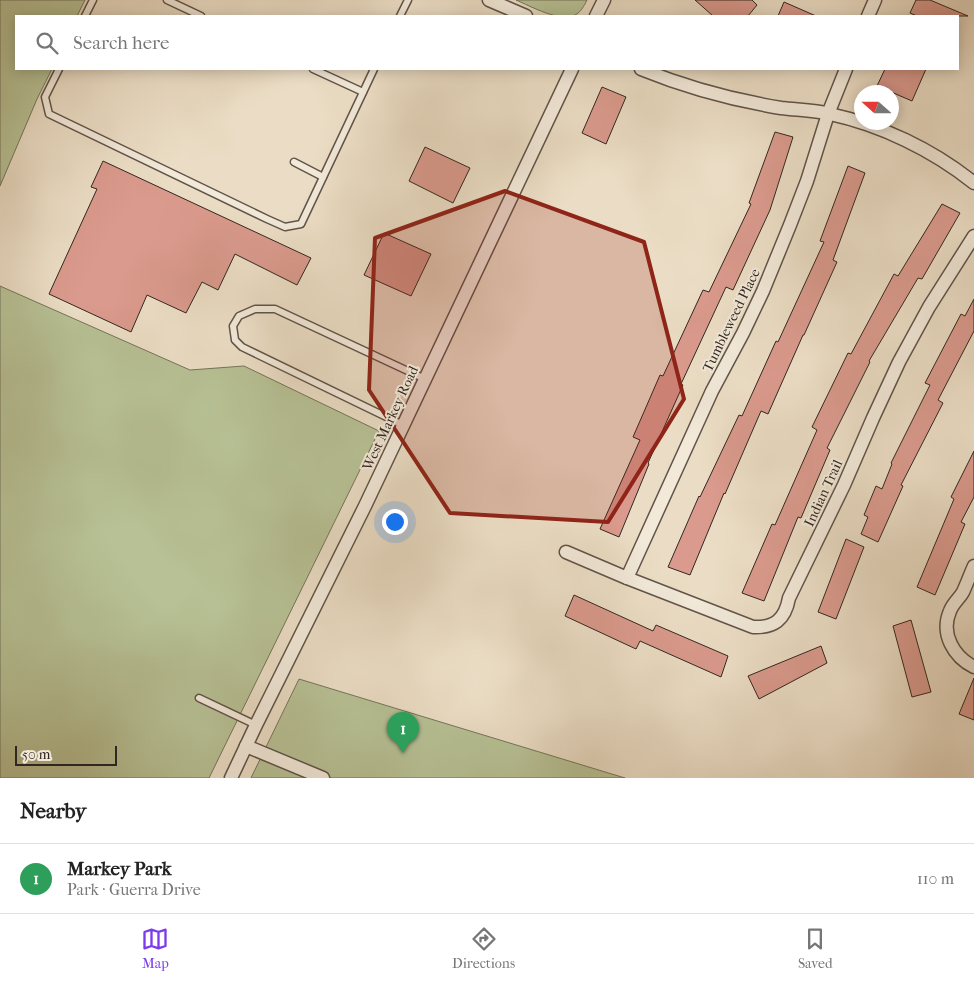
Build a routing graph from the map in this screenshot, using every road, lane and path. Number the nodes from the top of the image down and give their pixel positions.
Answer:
1 (92, 0) edge
2 (167, 0) edge
3 (408, 0) edge
4 (489, 0) edge
5 (604, 0) edge
6 (875, 0) edge
7 (84, 15) edge
8 (200, 15) edge
9 (400, 15) edge
10 (524, 15) edge
11 (596, 15) edge
12 (868, 15) edge
13 (58, 70) edge
14 (315, 70) edge
15 (374, 70) edge
16 (572, 70) edge
17 (644, 70) edge
18 (846, 70) edge
19 (363, 92) junction
20 (828, 114) junction
21 (294, 162) dead end
22 (323, 177) junction
23 (974, 183) edge
24 (974, 236) edge
25 (425, 379) junction
26 (403, 425) junction
27 (566, 552) dead end
28 (974, 566) edge
29 (627, 578) junction
30 (974, 667) edge
31 (199, 698) dead end
32 (256, 724) junction
33 (246, 746) junction
34 (231, 778) edge
35 (323, 778) edge

1 - 7 lane
2 - 8 lane
3 - 9 lane
4 - 10 street
5 - 11 street
6 - 12 street
13 - 22 lane
14 - 19 lane
15 - 19 lane
16 - 25 street, West Markey Road
17 - 20 street
18 - 20 street, Tumbleweed Place
19 - 22 lane
20 - 23 street
20 - 29 street, Tumbleweed Place
21 - 22 lane
24 - 29 street, Indian Trail
25 - 26 street, West Markey Road
25 - 26 lane
26 - 32 street, West Markey Road
27 - 29 street, Indian Trail
28 - 30 street
31 - 32 lane
32 - 33 street, West Markey Road
33 - 34 street, West Markey Road
33 - 35 street

